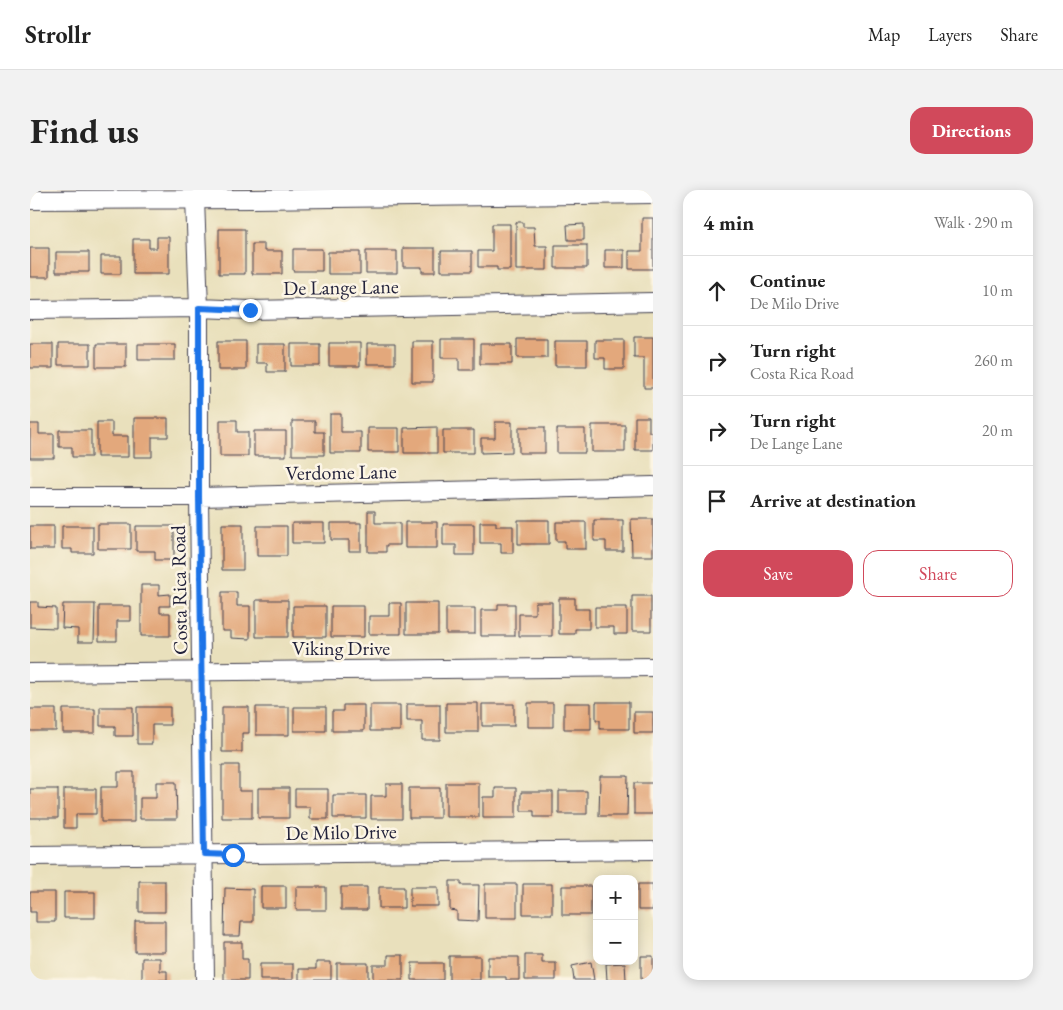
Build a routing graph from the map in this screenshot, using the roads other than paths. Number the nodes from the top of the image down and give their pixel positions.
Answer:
1 (653, 194) edge
2 (195, 198) junction
3 (30, 200) edge
4 (653, 302) edge
5 (199, 308) junction
6 (30, 310) edge
7 (653, 486) edge
8 (30, 497) edge
9 (199, 497) junction
10 (653, 667) edge
11 (202, 671) junction
12 (30, 673) edge
13 (653, 850) edge
14 (204, 854) junction
15 (30, 856) edge
16 (205, 980) edge

1 - 2 street
2 - 3 street
2 - 5 street, Costa Rica Road
4 - 5 street, De Lange Lane
5 - 6 street, De Lange Lane
5 - 9 street, Costa Rica Road
7 - 9 street, Verdome Lane
8 - 9 street, Verdome Lane
9 - 11 street, Costa Rica Road
10 - 11 street, Viking Drive
11 - 12 street, Viking Drive
11 - 14 street, Costa Rica Road
13 - 14 street, De Milo Drive
14 - 15 street, De Milo Drive
14 - 16 street, Costa Rica Road

